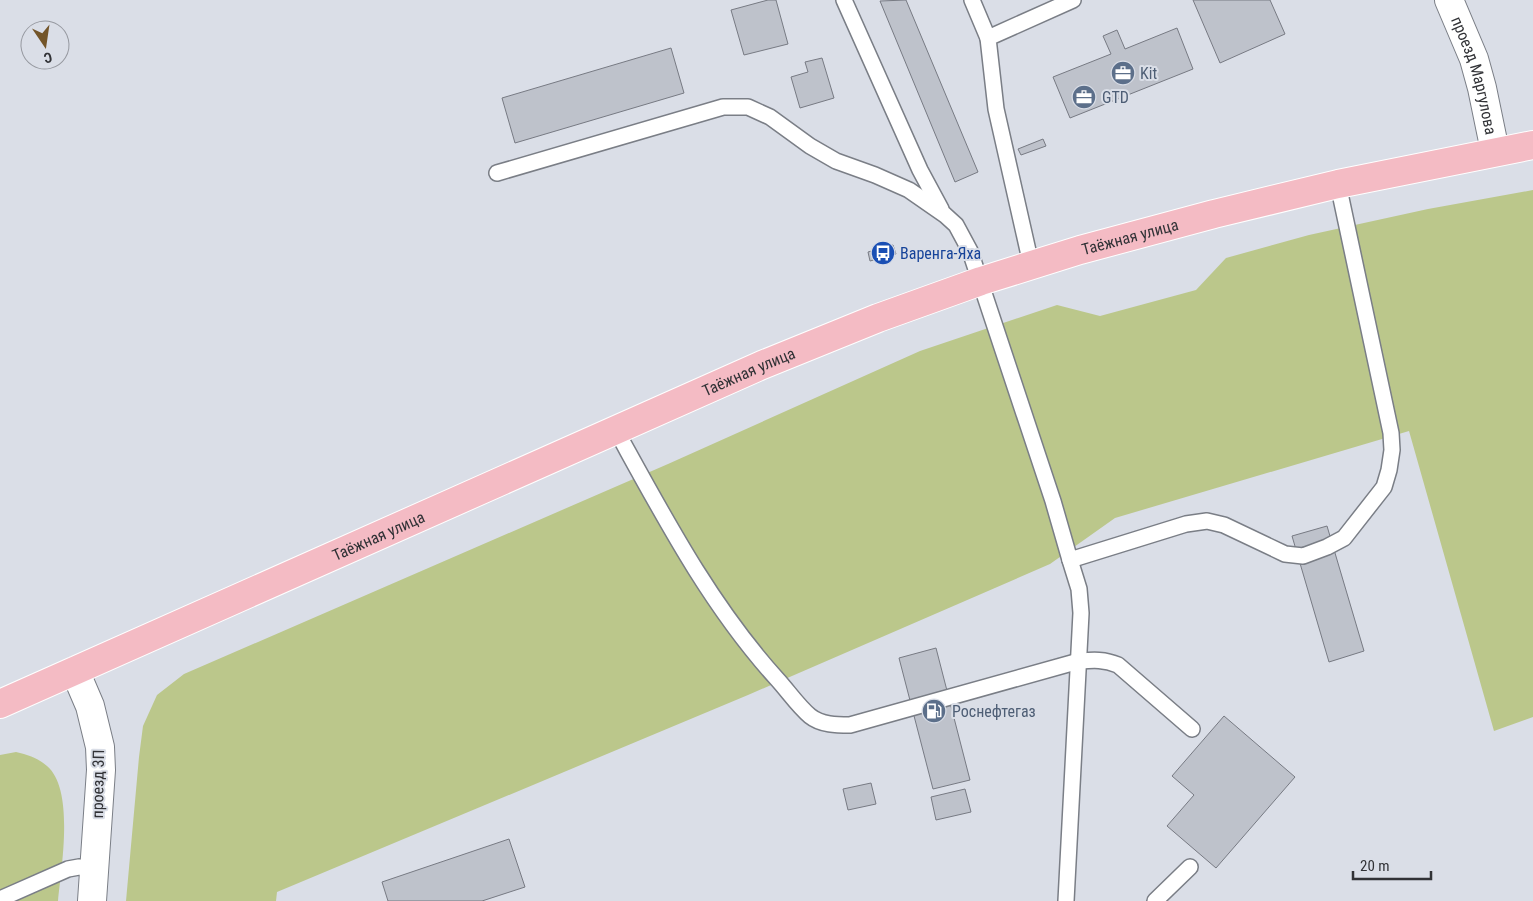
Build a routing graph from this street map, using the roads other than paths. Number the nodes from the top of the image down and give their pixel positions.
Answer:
1 (844, 0) edge
2 (972, 0) edge
3 (1073, 0) edge
4 (1448, 0) edge
5 (988, 38) junction
6 (1533, 145) edge
7 (1495, 152) junction
8 (498, 173) dead end
9 (1338, 184) junction
10 (945, 215) junction
11 (1032, 264) junction
12 (981, 281) junction
13 (616, 430) junction
14 (1070, 560) junction
15 (1079, 661) junction
16 (75, 670) junction
17 (0, 704) edge
18 (1192, 729) dead end
19 (1190, 867) dead end
20 (94, 869) junction
21 (0, 899) edge
22 (92, 901) edge
23 (1066, 901) edge
24 (1155, 901) edge

1 - 10 lane
2 - 5 lane
3 - 5 lane
4 - 7 street, проезд Маргулова
5 - 11 lane
6 - 7 highway, Таёжная улица
7 - 9 highway, Таёжная улица
8 - 10 lane
9 - 11 highway, Таёжная улица
9 - 14 lane
10 - 12 lane
11 - 12 highway, Таёжная улица
12 - 13 highway, Таёжная улица
12 - 14 lane
13 - 15 lane
13 - 16 highway, Таёжная улица
14 - 15 lane
15 - 18 lane
15 - 23 lane
16 - 17 highway, Таёжная улица
16 - 20 street, проезд 3П
19 - 24 lane
20 - 21 lane
20 - 22 street, проезд 3П

